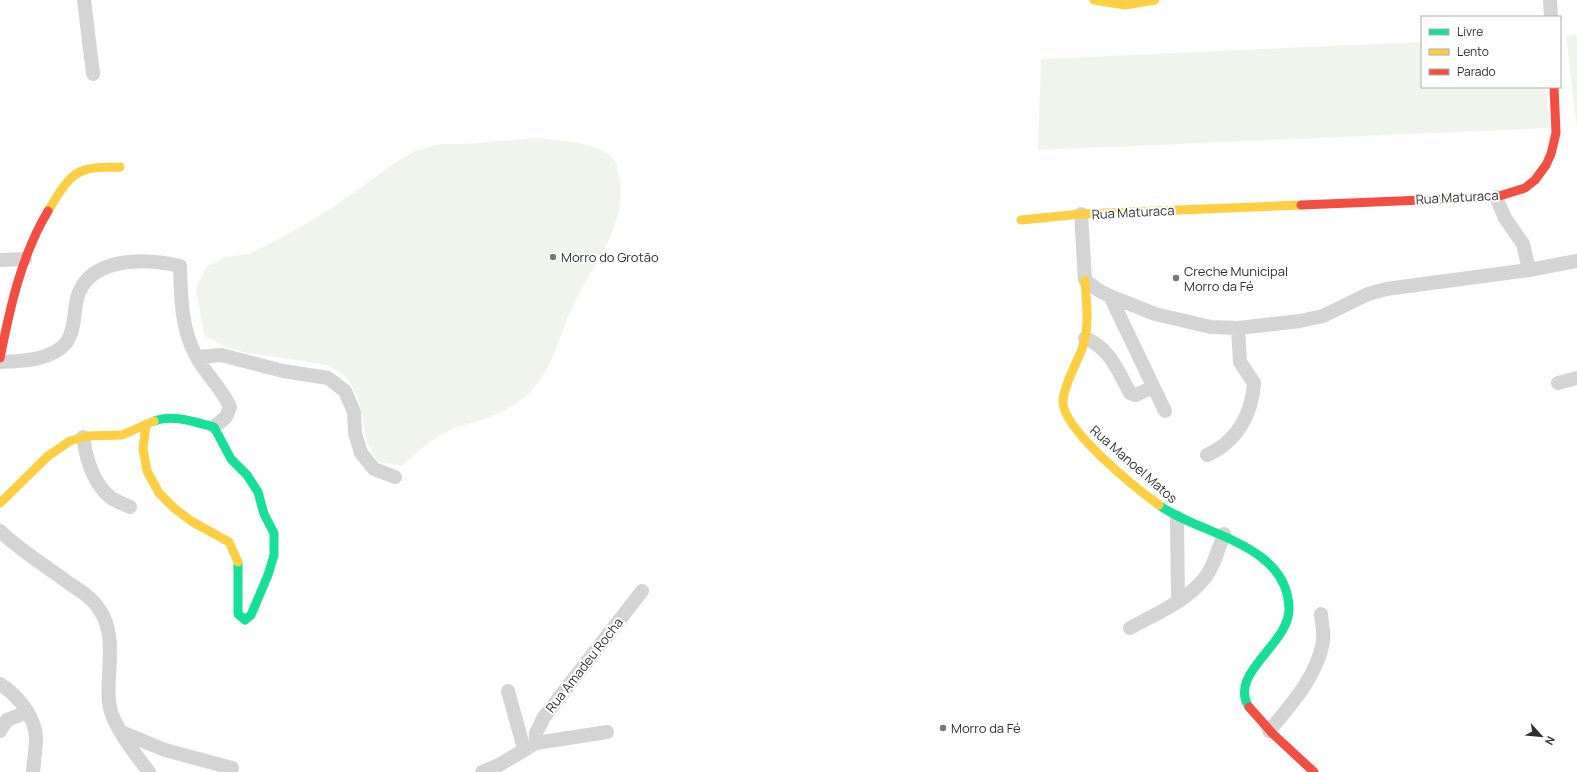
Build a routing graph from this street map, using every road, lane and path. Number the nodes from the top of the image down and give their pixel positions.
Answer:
1 (84, 0) edge
2 (1094, 0) edge
3 (1152, 0) edge
4 (1550, 0) edge
5 (1551, 16) edge
6 (94, 74) dead end
7 (1554, 88) edge
8 (120, 167) dead end
9 (1496, 197) junction
10 (1081, 214) junction
11 (1021, 220) dead end
12 (25, 259) junction
13 (0, 260) edge
14 (1577, 261) edge
15 (1529, 270) junction
16 (1085, 280) junction
17 (1110, 296) junction
18 (1238, 328) junction
19 (1085, 338) junction
20 (197, 357) junction
21 (0, 358) edge
22 (0, 362) edge
23 (1577, 378) edge
24 (1558, 383) dead end
25 (1153, 387) junction
26 (1165, 411) dead end
27 (146, 424) junction
28 (214, 427) junction
29 (82, 437) junction
30 (1208, 455) dead end
31 (395, 477) dead end
32 (0, 503) edge
33 (130, 507) dead end
34 (1176, 517) junction
35 (0, 531) edge
36 (1224, 534) junction
37 (642, 591) dead end
38 (1178, 602) junction
39 (1321, 614) dead end
40 (1130, 628) dead end
41 (0, 684) edge
42 (508, 691) dead end
43 (27, 712) junction
44 (0, 731) edge
45 (1269, 731) junction
46 (121, 732) junction
47 (607, 732) dead end
48 (530, 746) junction
49 (232, 768) dead end
50 (33, 772) edge
51 (149, 772) edge
52 (482, 772) edge
53 (1314, 772) edge

1 - 6 street
2 - 3 street
4 - 5 street
7 - 9 street, Rua Maturaca
8 - 12 street
9 - 10 street, Rua Maturaca
9 - 15 street
10 - 11 street
10 - 16 street, Rua Maturaca
12 - 13 street
12 - 21 street
14 - 15 street
15 - 18 street
16 - 17 street
16 - 19 street, Rua Manoel Matos
17 - 18 street
17 - 25 street
18 - 30 street
19 - 25 street
19 - 34 street, Rua Manoel Matos
20 - 22 street
20 - 28 street
20 - 31 street
23 - 24 street
25 - 26 street
27 - 28 street
27 - 28 street
27 - 29 street
29 - 32 street
29 - 33 street
34 - 36 street, Rua Manoel Matos
34 - 38 street
35 - 46 street
36 - 38 street
36 - 45 street, Rua Manoel Matos
37 - 48 street, Rua Amadeu Rocha
38 - 40 street
39 - 45 street
41 - 43 street
42 - 48 street
43 - 44 street
43 - 50 street
45 - 53 street
46 - 49 street
46 - 51 street
47 - 48 street
48 - 52 street

